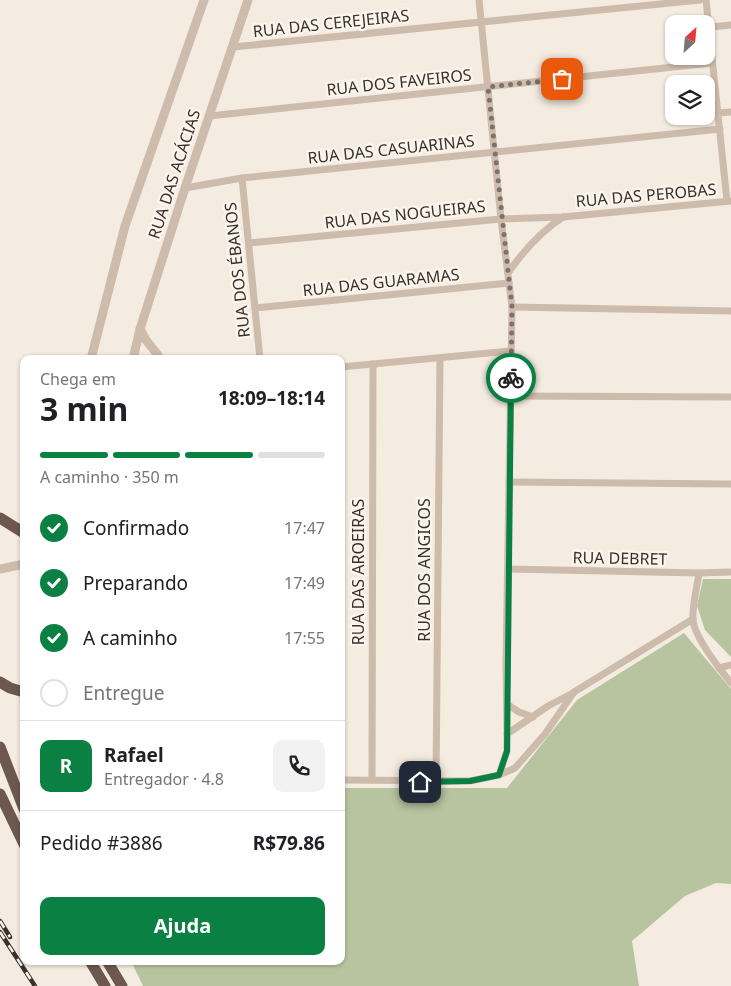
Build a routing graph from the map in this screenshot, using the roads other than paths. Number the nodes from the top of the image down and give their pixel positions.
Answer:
1 (204, 0) edge
2 (248, 0) edge
3 (479, 0) edge
4 (700, 0) edge
5 (706, 0) edge
6 (708, 15) edge
7 (482, 21) junction
8 (731, 25) edge
9 (715, 27) edge
10 (233, 47) junction
11 (693, 65) edge
12 (712, 65) edge
13 (488, 87) junction
14 (731, 112) edge
15 (718, 114) junction
16 (209, 116) junction
17 (720, 129) junction
18 (494, 152) junction
19 (242, 178) junction
20 (185, 188) junction
21 (729, 201) edge
22 (563, 217) junction
23 (501, 219) junction
24 (249, 243) junction
25 (508, 273) junction
26 (509, 284) junction
27 (512, 307) junction
28 (255, 308) junction
29 (731, 311) edge
30 (140, 330) junction
31 (511, 352) junction
32 (93, 355) edge
33 (134, 355) edge
34 (158, 355) edge
35 (260, 355) edge
36 (440, 358) junction
37 (373, 364) junction
38 (345, 366) edge
39 (511, 396) junction
40 (731, 397) edge
41 (509, 482) junction
42 (731, 484) edge
43 (0, 518) edge
44 (20, 530) edge
45 (20, 565) edge
46 (0, 569) edge
47 (509, 569) junction
48 (731, 572) edge
49 (698, 573) junction
50 (693, 619) junction
51 (731, 665) edge
52 (719, 668) junction
53 (0, 682) edge
54 (731, 683) edge
55 (20, 691) edge
56 (574, 692) junction
57 (508, 705) junction
58 (533, 717) junction
59 (507, 734) junction
60 (0, 747) edge
61 (499, 775) junction
62 (345, 780) edge
63 (372, 780) junction
64 (436, 782) junction
65 (0, 794) edge
66 (20, 799) edge
67 (20, 836) edge
68 (92, 965) edge
69 (109, 965) edge
70 (117, 965) edge
71 (104, 986) edge
72 (122, 986) edge
73 (126, 986) edge

1 - 32 street
2 - 10 street, RUA DAS ACÁCIAS
3 - 7 street
4 - 7 street, RUA DAS CEREJEIRAS
5 - 6 street
7 - 10 street, RUA DAS CEREJEIRAS
7 - 13 street
8 - 9 street
10 - 16 street, RUA DAS ACÁCIAS
11 - 13 street, RUA DOS FAVEIROS
12 - 15 street
13 - 16 street, RUA DOS FAVEIROS
13 - 18 street
14 - 15 street
15 - 17 street
16 - 20 street, RUA DAS ACÁCIAS
17 - 18 street, RUA DAS CASUARINAS
17 - 21 street
18 - 19 street, RUA DAS CASUARINAS
18 - 23 street
19 - 20 street, RUA DAS CASUARINAS
19 - 24 street, RUA DOS ÉBANOS
20 - 30 street, RUA DAS ACÁCIAS
21 - 22 street, RUA DAS PEROBAS
22 - 23 street, RUA DAS NOGUEIRAS
22 - 25 street
23 - 24 street, RUA DAS NOGUEIRAS
23 - 25 street
24 - 28 street, RUA DOS ÉBANOS
25 - 26 street
26 - 27 street
26 - 28 street, RUA DAS GUARAMAS
27 - 29 street
27 - 31 street
28 - 35 street, RUA DOS ÉBANOS
30 - 33 street, RUA DAS ACÁCIAS
30 - 34 street
31 - 36 street
31 - 39 street
36 - 37 street
36 - 64 street, RUA DOS ANGICOS
37 - 38 street
37 - 63 street, RUA DAS AROEIRAS
39 - 40 street
39 - 41 street
41 - 42 street
41 - 47 street
43 - 44 highway
45 - 46 street
47 - 49 street, RUA DEBRET
47 - 57 street
48 - 49 street, RUA DEBRET
49 - 50 street
50 - 52 street
50 - 56 street
51 - 52 street
52 - 54 street
53 - 55 highway
56 - 58 street
56 - 61 street
57 - 58 street
57 - 59 street
58 - 59 street
59 - 61 street
60 - 66 highway
61 - 64 street
62 - 63 street
63 - 64 street
65 - 67 highway
68 - 71 highway
69 - 72 highway
70 - 73 highway

